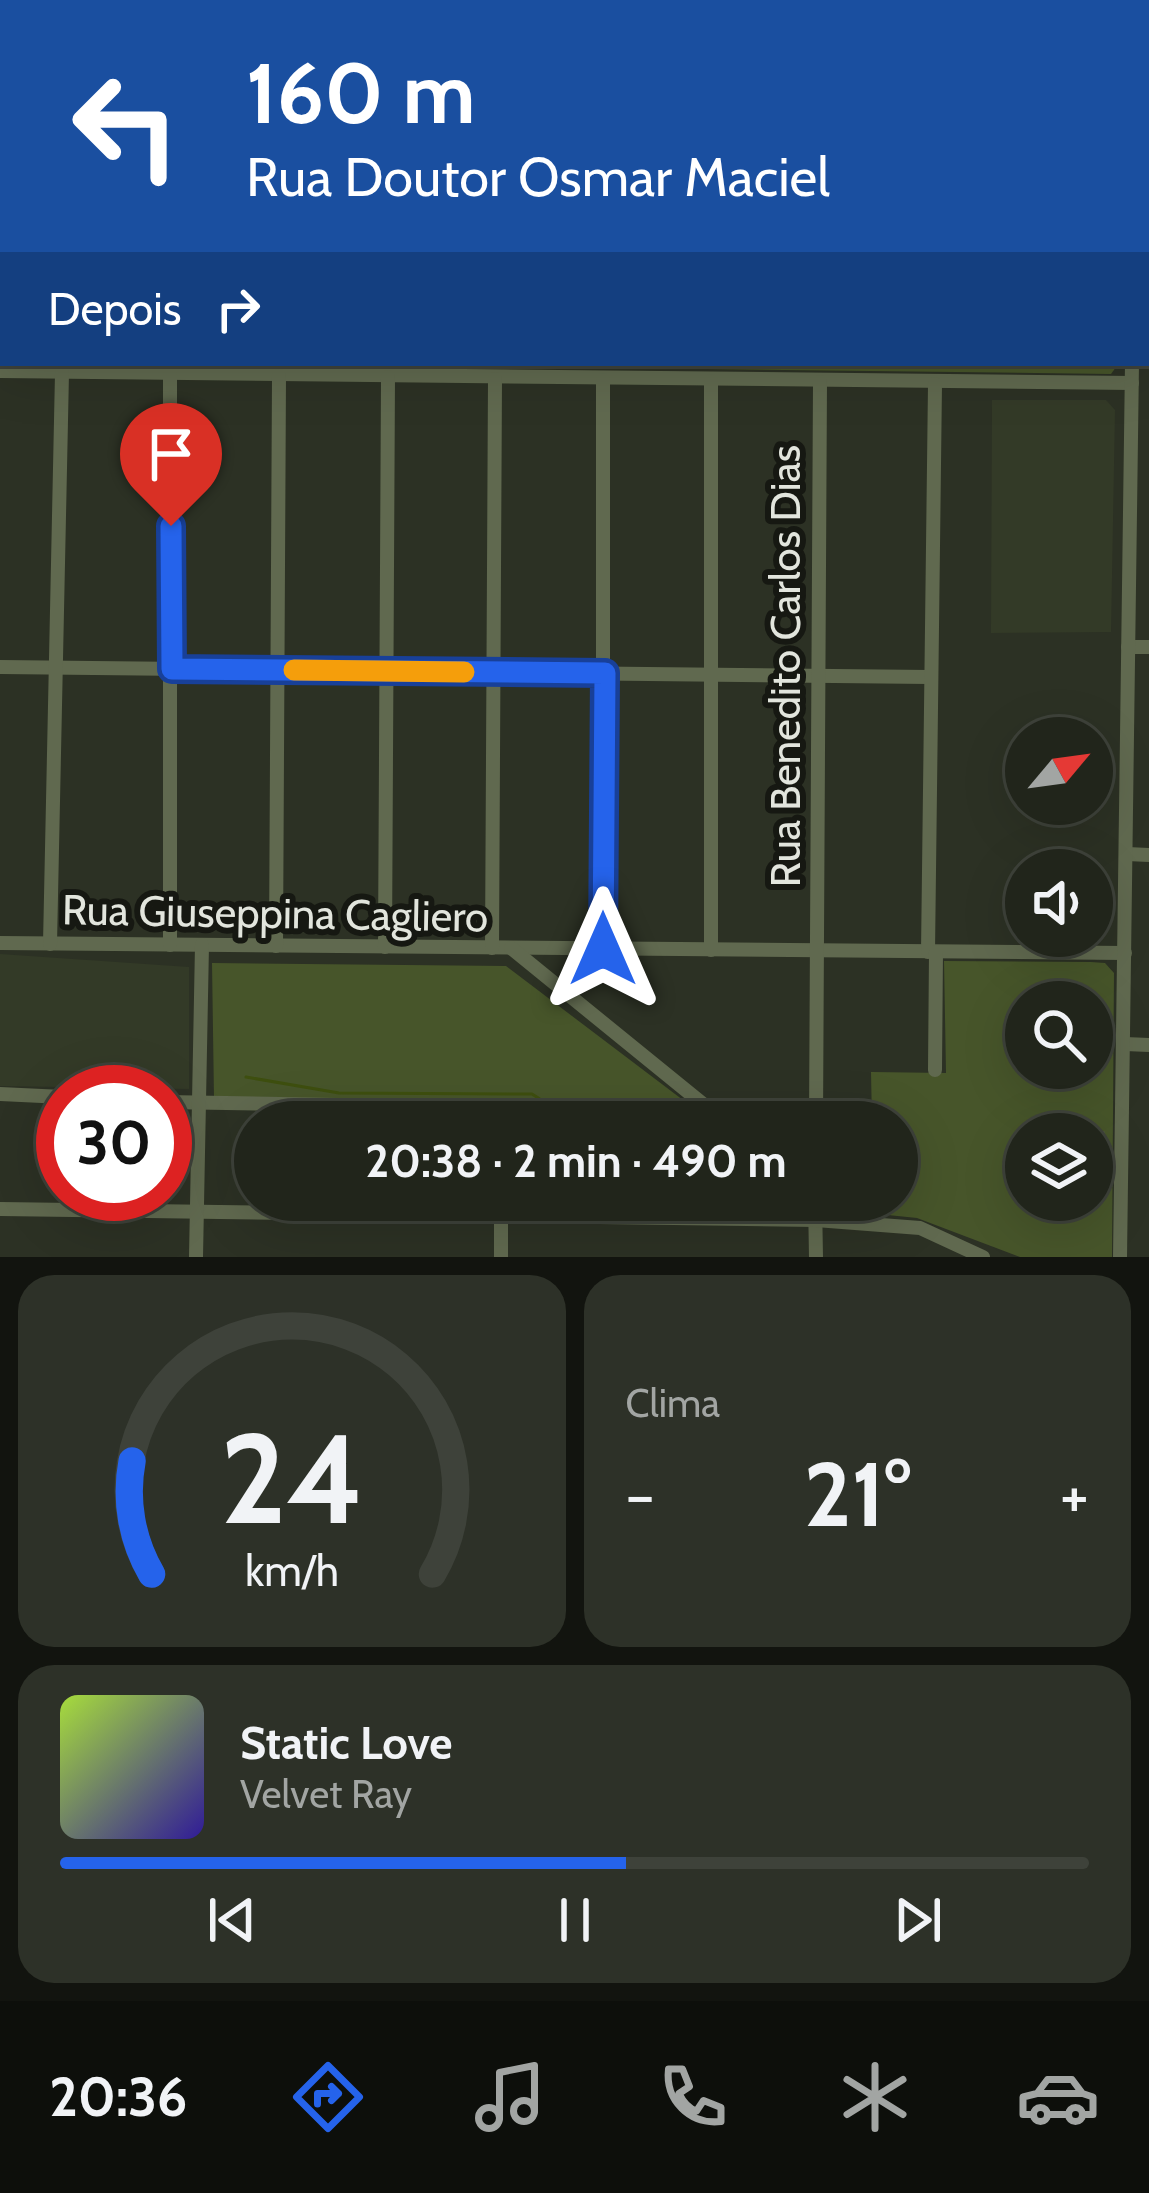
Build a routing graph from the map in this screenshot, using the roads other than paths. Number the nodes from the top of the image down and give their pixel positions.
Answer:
1 (1132, 366) edge
2 (0, 371) edge
3 (62, 373) junction
4 (170, 375) junction
5 (280, 376) junction
6 (388, 377) junction
7 (495, 379) junction
8 (603, 380) junction
9 (711, 381) junction
10 (820, 382) junction
11 (1132, 383) junction
12 (935, 384) junction
13 (1128, 647) junction
14 (1149, 647) edge
15 (0, 667) edge
16 (56, 668) junction
17 (172, 669) junction
18 (279, 670) junction
19 (387, 671) junction
20 (494, 672) junction
21 (605, 673) junction
22 (711, 674) junction
23 (817, 675) junction
24 (930, 676) junction
25 (1127, 854) junction
26 (1149, 854) edge
27 (0, 944) edge
28 (50, 944) junction
29 (170, 945) junction
30 (202, 945) junction
31 (276, 946) junction
32 (386, 947) junction
33 (492, 948) junction
34 (511, 948) junction
35 (603, 949) junction
36 (711, 950) junction
37 (817, 950) junction
38 (932, 952) junction
39 (1126, 953) junction
40 (1125, 1044) junction
41 (1149, 1046) edge
42 (935, 1070) dead end
43 (0, 1094) edge
44 (36, 1096) edge
45 (699, 1101) edge
46 (816, 1101) edge
47 (192, 1104) edge
48 (199, 1104) junction
49 (234, 1105) edge
50 (0, 1209) edge
51 (197, 1211) junction
52 (234, 1212) edge
53 (501, 1221) edge
54 (816, 1221) edge
55 (829, 1221) edge
56 (196, 1257) edge
57 (501, 1257) edge
58 (815, 1257) edge
59 (983, 1257) edge
60 (1120, 1257) edge

1 - 11 street
2 - 3 street
3 - 4 street
3 - 16 street
4 - 5 street
4 - 17 street
5 - 6 street
5 - 18 street
6 - 7 street
6 - 19 street
7 - 8 street
7 - 20 street
8 - 9 street
8 - 21 street
9 - 10 street
9 - 22 street
10 - 12 street
10 - 23 street, Rua Benedito Carlos Dias
11 - 12 street
11 - 13 street
12 - 24 street
13 - 14 street
13 - 25 street
15 - 16 street
16 - 17 street
16 - 28 street
17 - 18 street
17 - 29 street
18 - 19 street
18 - 31 street
19 - 20 street
19 - 32 street
20 - 21 street
20 - 33 street
21 - 22 street
21 - 35 street
22 - 23 street
22 - 36 street
23 - 24 street
23 - 37 street, Rua Benedito Carlos Dias
24 - 38 street
25 - 26 street
25 - 39 street
27 - 28 street, Rua Giuseppina Cagliero
28 - 29 street, Rua Giuseppina Cagliero
29 - 30 street, Rua Giuseppina Cagliero
30 - 31 street, Rua Giuseppina Cagliero
30 - 48 street
31 - 32 street, Rua Giuseppina Cagliero
32 - 33 street, Rua Giuseppina Cagliero
33 - 34 street, Rua Giuseppina Cagliero
34 - 35 street, Rua Giuseppina Cagliero
34 - 45 street
35 - 36 street, Rua Giuseppina Cagliero
36 - 37 street, Rua Giuseppina Cagliero
37 - 38 street, Rua Giuseppina Cagliero
37 - 46 street, Rua Benedito Carlos Dias
38 - 39 street, Rua Giuseppina Cagliero
38 - 42 street
39 - 40 street
40 - 41 street
40 - 60 street
43 - 44 street
47 - 48 street
48 - 49 street
48 - 51 street
50 - 51 street
51 - 52 street
51 - 56 street
53 - 57 street
54 - 58 street
55 - 59 street

